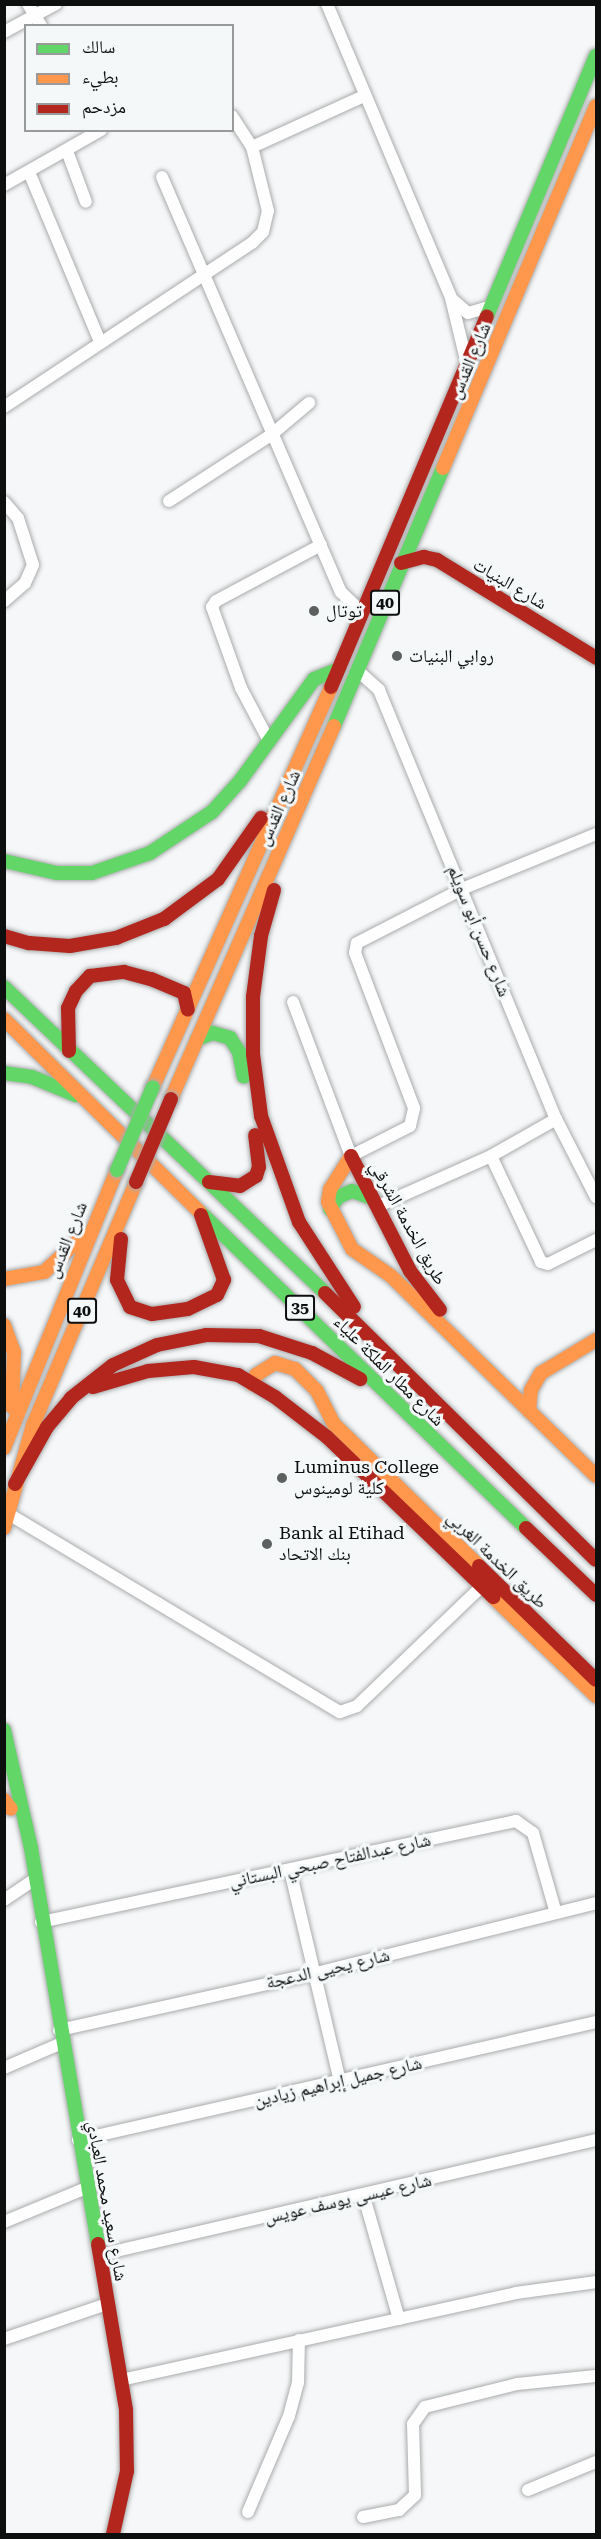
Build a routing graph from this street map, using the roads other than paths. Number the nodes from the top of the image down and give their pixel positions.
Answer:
1 (56, 4) edge
2 (327, 4) edge
3 (35, 15) edge
4 (4, 32) edge
5 (597, 56) edge
6 (364, 96) junction
7 (597, 106) edge
8 (234, 119) edge
9 (97, 132) edge
10 (252, 147) junction
11 (67, 152) junction
12 (29, 172) junction
13 (162, 177) dead end
14 (4, 185) edge
15 (86, 202) dead end
16 (205, 273) junction
17 (451, 298) junction
18 (489, 307) junction
19 (100, 342) junction
20 (466, 360) junction
21 (309, 404) dead end
22 (4, 407) edge
23 (272, 435) junction
24 (169, 501) dead end
25 (4, 502) edge
26 (321, 545) junction
27 (401, 563) junction
28 (496, 576) dead end
29 (488, 592) junction
30 (4, 601) edge
31 (362, 612) junction
32 (597, 658) edge
33 (339, 669) junction
34 (357, 670) junction
35 (268, 741) junction
36 (299, 760) junction
37 (597, 834) edge
38 (282, 845) junction
39 (4, 861) edge
40 (462, 889) junction
41 (4, 936) edge
42 (4, 987) edge
43 (293, 1002) dead end
44 (188, 1010) junction
45 (4, 1019) edge
46 (198, 1039) junction
47 (69, 1050) junction
48 (4, 1073) edge
49 (85, 1100) junction
50 (556, 1119) junction
51 (351, 1156) junction
52 (491, 1156) junction
53 (209, 1182) junction
54 (595, 1191) edge
55 (374, 1203) junction
56 (330, 1209) junction
57 (200, 1211) junction
58 (93, 1224) junction
59 (117, 1228) junction
60 (391, 1236) junction
61 (597, 1240) edge
62 (366, 1259) junction
63 (4, 1279) edge
64 (4, 1325) edge
65 (597, 1340) edge
66 (407, 1377) junction
67 (252, 1384) junction
68 (386, 1395) junction
69 (71, 1398) junction
70 (531, 1403) junction
71 (7, 1442) edge
72 (597, 1462) edge
73 (597, 1476) edge
74 (15, 1484) junction
75 (385, 1484) junction
76 (8, 1513) junction
77 (4, 1527) edge
78 (597, 1560) edge
79 (481, 1587) junction
80 (597, 1595) edge
81 (597, 1680) edge
82 (597, 1696) edge
83 (4, 1730) edge
84 (4, 1786) edge
85 (8, 1804) edge
86 (290, 1870) junction
87 (35, 1876) junction
88 (4, 1900) edge
89 (597, 1903) edge
90 (556, 1912) junction
91 (41, 1922) junction
92 (316, 1973) junction
93 (597, 2022) edge
94 (61, 2036) junction
95 (4, 2068) edge
96 (340, 2081) junction
97 (78, 2140) junction
98 (597, 2140) edge
99 (86, 2188) junction
100 (364, 2197) junction
101 (4, 2222) edge
102 (99, 2255) junction
103 (597, 2282) edge
104 (107, 2304) junction
105 (399, 2319) junction
106 (4, 2339) edge
107 (299, 2340) junction
108 (597, 2376) edge
109 (121, 2380) junction
110 (597, 2462) edge
111 (528, 2490) dead end
112 (248, 2512) dead end
113 (363, 2517) dead end
114 (113, 2535) edge

1 - 3 street
2 - 6 street
3 - 4 street
5 - 18 main road, شارع القدس / 40
6 - 10 street
6 - 17 street
7 - 27 main road, شارع القدس / 40
8 - 10 street
9 - 11 street
10 - 16 street
11 - 12 street
11 - 15 street
12 - 14 street
12 - 19 street
13 - 16 street
16 - 19 street
16 - 23 street
17 - 18 street
17 - 20 street
18 - 20 main road, شارع القدس / 40
19 - 22 street
20 - 31 main road, شارع القدس / 40
21 - 23 street
23 - 24 street
23 - 26 street
25 - 30 street
26 - 31 street
26 - 35 street
27 - 29 main road, شارع البنيات
27 - 34 main road, شارع القدس / 40
28 - 29 main road
29 - 32 main road, شارع البنيات
31 - 33 main road, شارع القدس / 40
33 - 35 main road
33 - 36 main road, شارع القدس / 40
34 - 38 main road, شارع القدس / 40
34 - 40 street, شارع حسن أبو سويلم
35 - 39 main road
36 - 41 main road
36 - 44 main road, شارع القدس / 40
37 - 40 street
38 - 46 main road, شارع القدس / 40
38 - 66 main road
40 - 50 street, شارع حسن أبو سويلم
40 - 51 street
42 - 47 main road, شارع مطار الملكة علياء / 35
43 - 51 street
44 - 47 main road
44 - 58 main road, شارع القدس / 40, bridge
45 - 49 main road, شارع مطار الملكة علياء / 35
46 - 53 main road
46 - 59 main road, شارع القدس / 40, bridge
47 - 53 main road, شارع مطار الملكة علياء / 35
48 - 49 main road
49 - 57 main road, شارع مطار الملكة علياء / 35
50 - 52 street
50 - 54 street, شارع حسن أبو سويلم
51 - 55 main road, طريق الخدمة الشرقي
51 - 56 main road, طريق الخدمة الشرقي
52 - 55 street
52 - 61 street
53 - 66 main road, شارع مطار الملكة علياء / 35
55 - 56 main road
55 - 60 main road, طريق الخدمة الشرقي
56 - 62 main road, طريق الخدمة الشرقي
57 - 59 main road
57 - 68 main road, شارع مطار الملكة علياء / 35
58 - 63 main road
58 - 71 main road, شارع القدس / 40
59 - 74 main road, شارع القدس / 40
60 - 62 main road
60 - 70 main road, طريق الخدمة الشرقي
62 - 70 main road, طريق الخدمة الشرقي
64 - 71 main road
65 - 70 main road
66 - 78 main road, شارع مطار الملكة علياء / 35
67 - 69 main road, طريق الخدمة الغربي
67 - 75 main road, طريق الخدمة الغربي
67 - 75 main road, طريق الخدمة الغربي
68 - 69 main road
68 - 80 main road, شارع مطار الملكة علياء / 35
69 - 74 main road
70 - 72 main road, طريق الخدمة الشرقي
70 - 73 main road, طريق الخدمة الشرقي
74 - 76 main road, شارع القدس / 40
75 - 79 main road, طريق الخدمة الغربي
75 - 81 main road, طريق الخدمة الغربي
76 - 77 main road, شارع القدس / 40
76 - 79 street
79 - 82 main road, طريق الخدمة الغربي
83 - 87 main road, شارع سعيد محمد العبادي
84 - 85 main road, شارع سعيد محمد العبادي
85 - 87 main road, شارع سعيد محمد العبادي
86 - 90 street, شارع عبدالفتاح صبحي البستاني
86 - 91 street, شارع عبدالفتاح صبحي البستاني
86 - 92 street
87 - 88 street
87 - 91 main road, شارع سعيد محمد العبادي
89 - 90 street, شارع يحيى الدعجة
90 - 92 street, شارع يحيى الدعجة
91 - 94 main road, شارع سعيد محمد العبادي
92 - 94 street, شارع يحيى الدعجة
92 - 96 street
93 - 96 street, شارع جميل إبراهيم زيادين
94 - 95 street, شارع يحيى الدعجة
94 - 97 main road, شارع سعيد محمد العبادي
96 - 97 street, شارع جميل إبراهيم زيادين
97 - 99 main road, شارع سعيد محمد العبادي
98 - 100 street, شارع عيسى يوسف عويس
99 - 101 street
99 - 102 main road, شارع سعيد محمد العبادي
100 - 102 street, شارع عيسى يوسف عويس
100 - 105 street
102 - 104 main road, شارع سعيد محمد العبادي
103 - 105 street
104 - 106 street
104 - 109 main road, شارع سعيد محمد العبادي
105 - 107 street
107 - 109 street
107 - 112 street
108 - 113 street
109 - 114 main road, شارع سعيد محمد العبادي
110 - 111 street

